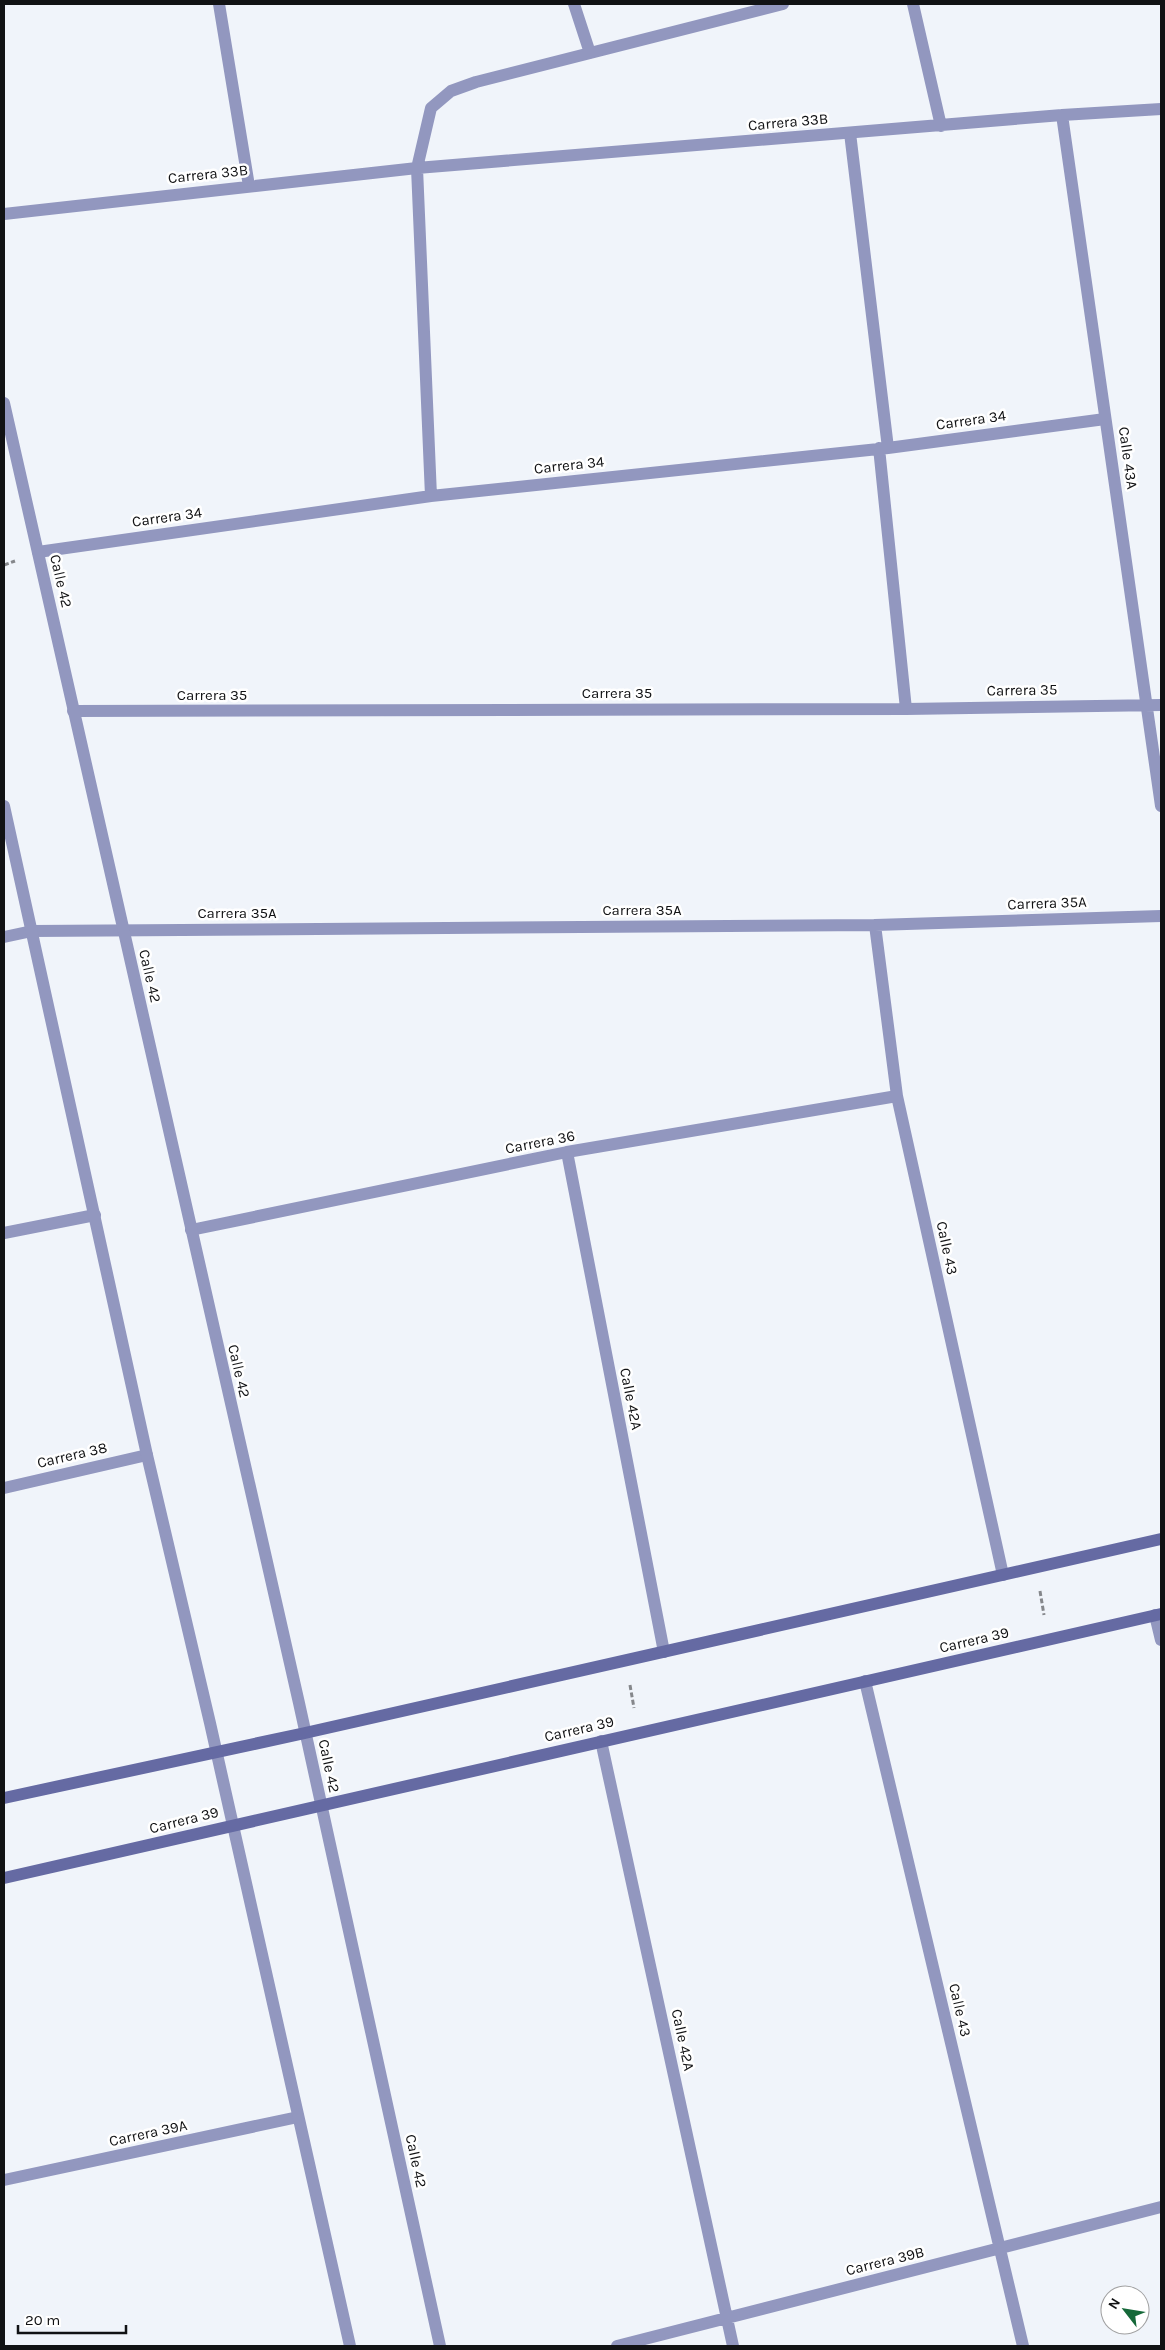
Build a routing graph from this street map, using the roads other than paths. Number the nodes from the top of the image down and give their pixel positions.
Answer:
1 (219, 4) edge
2 (574, 4) edge
3 (783, 4) edge
4 (913, 4) edge
5 (590, 53) junction
6 (1161, 109) edge
7 (1062, 115) junction
8 (941, 126) junction
9 (850, 133) junction
10 (417, 168) junction
11 (249, 186) junction
12 (4, 214) edge
13 (4, 403) edge
14 (1106, 419) junction
15 (883, 448) junction
16 (431, 496) junction
17 (38, 552) junction
18 (1146, 704) junction
19 (1161, 705) edge
20 (906, 709) junction
21 (74, 711) junction
22 (4, 806) edge
23 (1161, 806) edge
24 (1161, 916) edge
25 (875, 925) junction
26 (123, 930) junction
27 (32, 931) junction
28 (4, 937) edge
29 (897, 1096) junction
30 (567, 1152) junction
31 (95, 1215) junction
32 (191, 1230) junction
33 (4, 1233) edge
34 (147, 1455) junction
35 (4, 1488) edge
36 (1161, 1539) edge
37 (1003, 1575) junction
38 (1158, 1614) edge
39 (1161, 1640) edge
40 (664, 1652) junction
41 (865, 1681) junction
42 (305, 1733) junction
43 (601, 1741) junction
44 (216, 1753) junction
45 (4, 1798) edge
46 (320, 1805) junction
47 (232, 1825) junction
48 (4, 1878) edge
49 (298, 2118) junction
50 (4, 2180) edge
51 (1161, 2207) edge
52 (999, 2248) junction
53 (727, 2318) junction
54 (350, 2346) edge
55 (440, 2346) edge
56 (617, 2346) edge
57 (733, 2346) edge
58 (1023, 2346) edge

1 - 11 street
2 - 5 street
3 - 5 street
4 - 8 street
5 - 10 street
6 - 7 street, Carrera 33B
7 - 8 street, Carrera 33B
7 - 14 street, Calle 43A
8 - 9 street, Carrera 33B
9 - 10 street, Carrera 33B
9 - 15 street
10 - 11 street, Carrera 33B
10 - 16 street
11 - 12 street, Carrera 33B
13 - 17 street, Calle 42
14 - 15 street, Carrera 34
14 - 18 street, Calle 43A
15 - 16 street, Carrera 34
15 - 20 street
16 - 17 street, Carrera 34
17 - 21 street, Calle 42
18 - 19 street, Carrera 35
18 - 20 street, Carrera 35
18 - 23 street, Calle 43A
20 - 21 street, Carrera 35
21 - 26 street, Calle 42
22 - 27 street
24 - 25 street, Carrera 35A
25 - 26 street, Carrera 35A
25 - 29 street, Calle 43
26 - 27 street
26 - 32 street, Calle 42
27 - 28 street
27 - 31 street
29 - 30 street, Carrera 36
29 - 37 street, Calle 43
30 - 32 street, Carrera 36
30 - 40 street, Calle 42A
31 - 33 street
31 - 34 street
32 - 42 street, Calle 42
34 - 35 street, Carrera 38
34 - 44 street
36 - 37 main road
37 - 40 main road
38 - 39 street
38 - 41 main road, Carrera 39
40 - 42 main road
41 - 43 main road, Carrera 39
41 - 52 street, Calle 43
42 - 44 main road
42 - 46 street, Calle 42
43 - 46 main road, Carrera 39
43 - 53 street, Calle 42A
44 - 45 main road
44 - 47 street
46 - 47 main road, Carrera 39
46 - 55 street, Calle 42
47 - 48 main road, Carrera 39
47 - 49 street
49 - 50 street, Carrera 39A
49 - 54 street
51 - 52 street, Carrera 39B
52 - 53 street, Carrera 39B
52 - 58 street, Calle 43
53 - 56 street, Carrera 39B
53 - 57 street, Calle 42A

